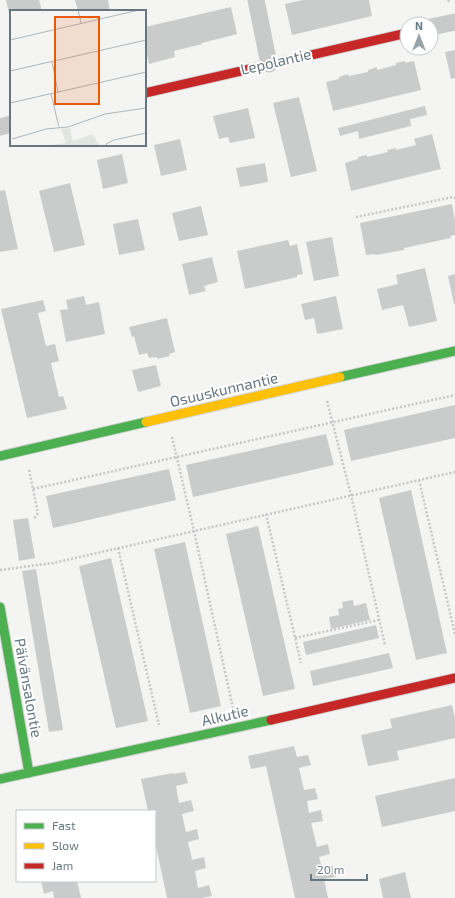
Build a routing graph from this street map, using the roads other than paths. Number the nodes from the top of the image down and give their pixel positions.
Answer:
1 (256, 0) edge
2 (455, 22) edge
3 (439, 25) edge
4 (399, 35) edge
5 (269, 64) junction
6 (146, 93) edge
7 (10, 124) edge
8 (0, 127) edge
9 (455, 351) edge
10 (0, 456) edge
11 (0, 607) edge
12 (455, 678) edge
13 (29, 773) junction
14 (0, 779) edge

1 - 5 street
2 - 3 street
4 - 5 street, Lepolantie
5 - 6 street, Lepolantie
7 - 8 street
9 - 10 street, Osuuskunnantie
11 - 13 street, Päivänsalontie
12 - 13 street, Alkutie
13 - 14 street, Alkutie

